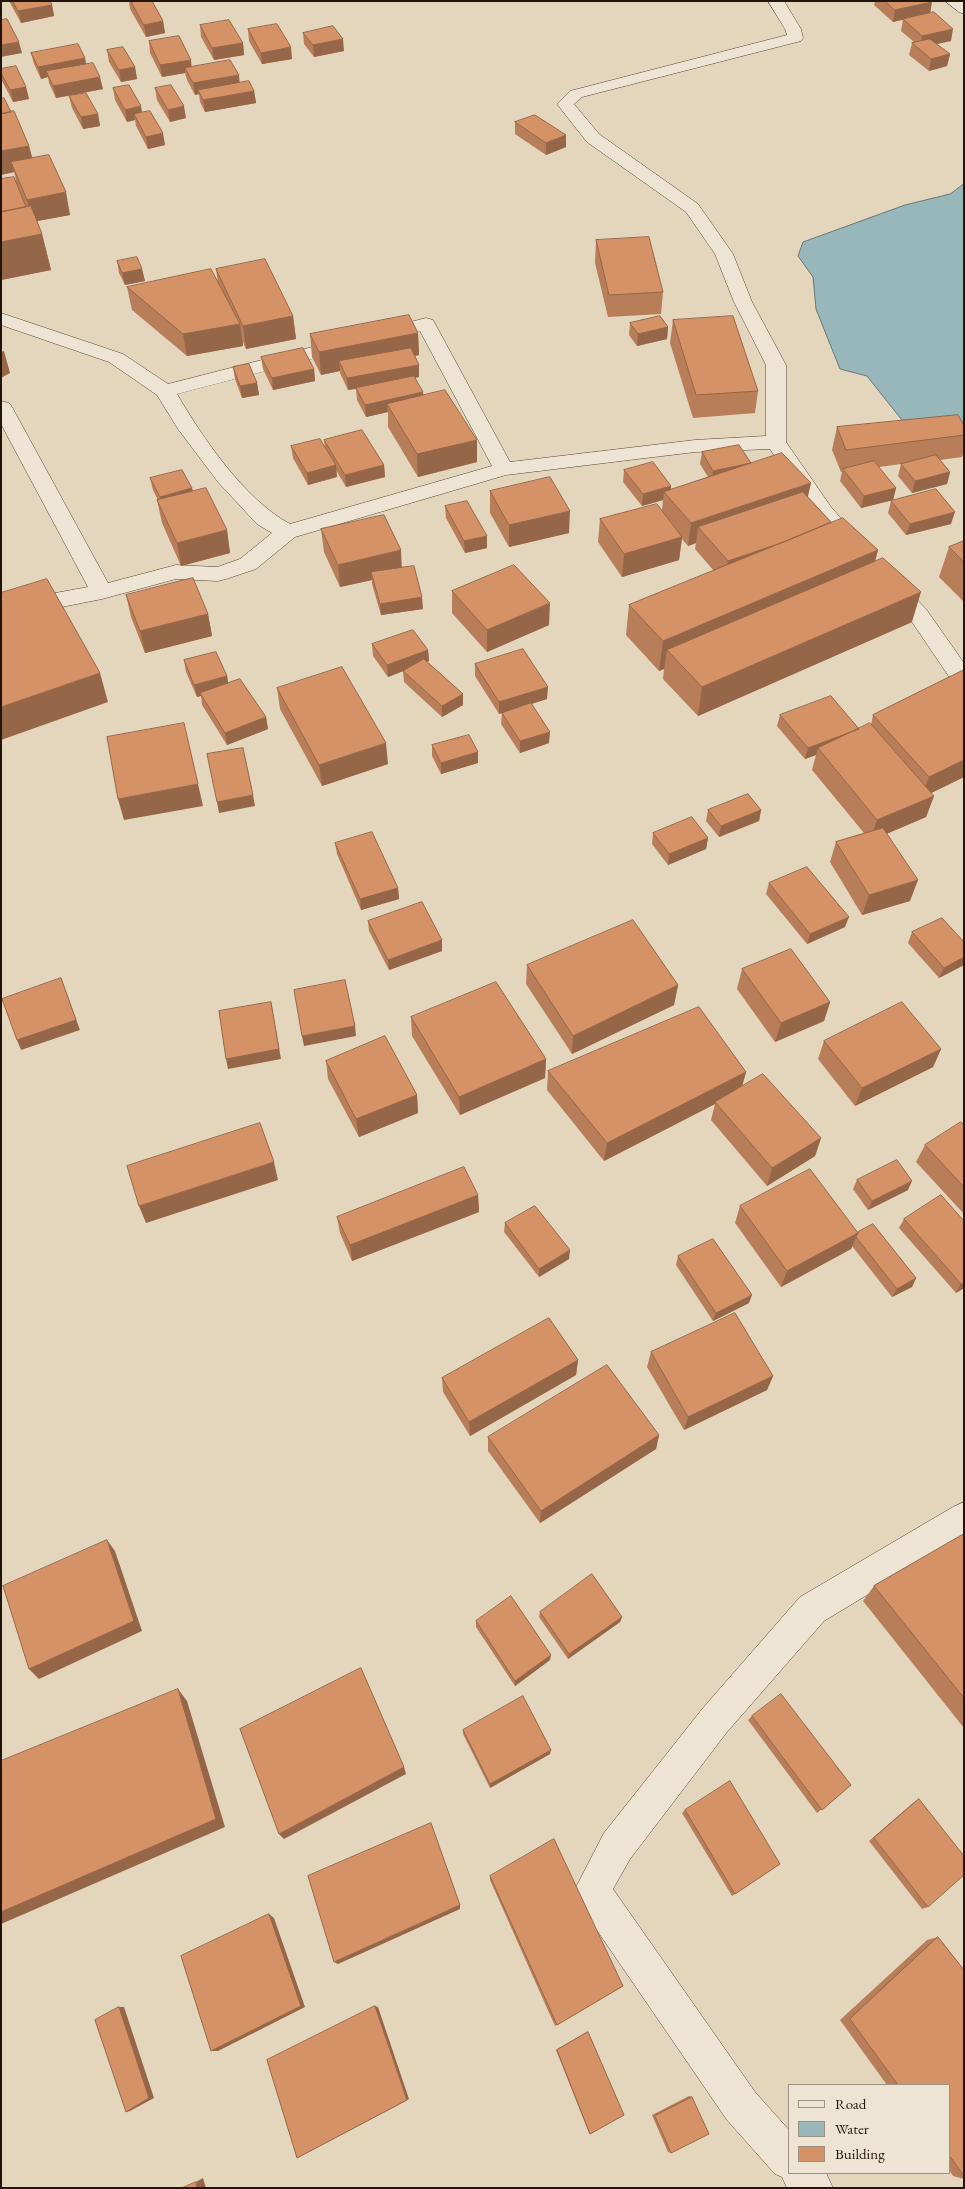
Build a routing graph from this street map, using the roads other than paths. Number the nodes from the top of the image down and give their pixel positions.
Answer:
1 (776, 1) edge
2 (953, 1) edge
3 (964, 9) edge
4 (1, 319) edge
5 (164, 392) junction
6 (2, 407) edge
7 (776, 442) junction
8 (504, 469) junction
9 (287, 532) junction
10 (102, 592) junction
11 (1, 611) edge
12 (964, 681) edge
13 (964, 1518) edge
14 (788, 2159) edge
15 (801, 2174) edge
16 (813, 2188) edge

1 - 7 street
2 - 3 street
4 - 5 street
5 - 8 street
5 - 9 street
6 - 10 street
7 - 8 street
7 - 12 street
8 - 9 street
9 - 10 street
10 - 11 street
13 - 14 street
15 - 16 street

